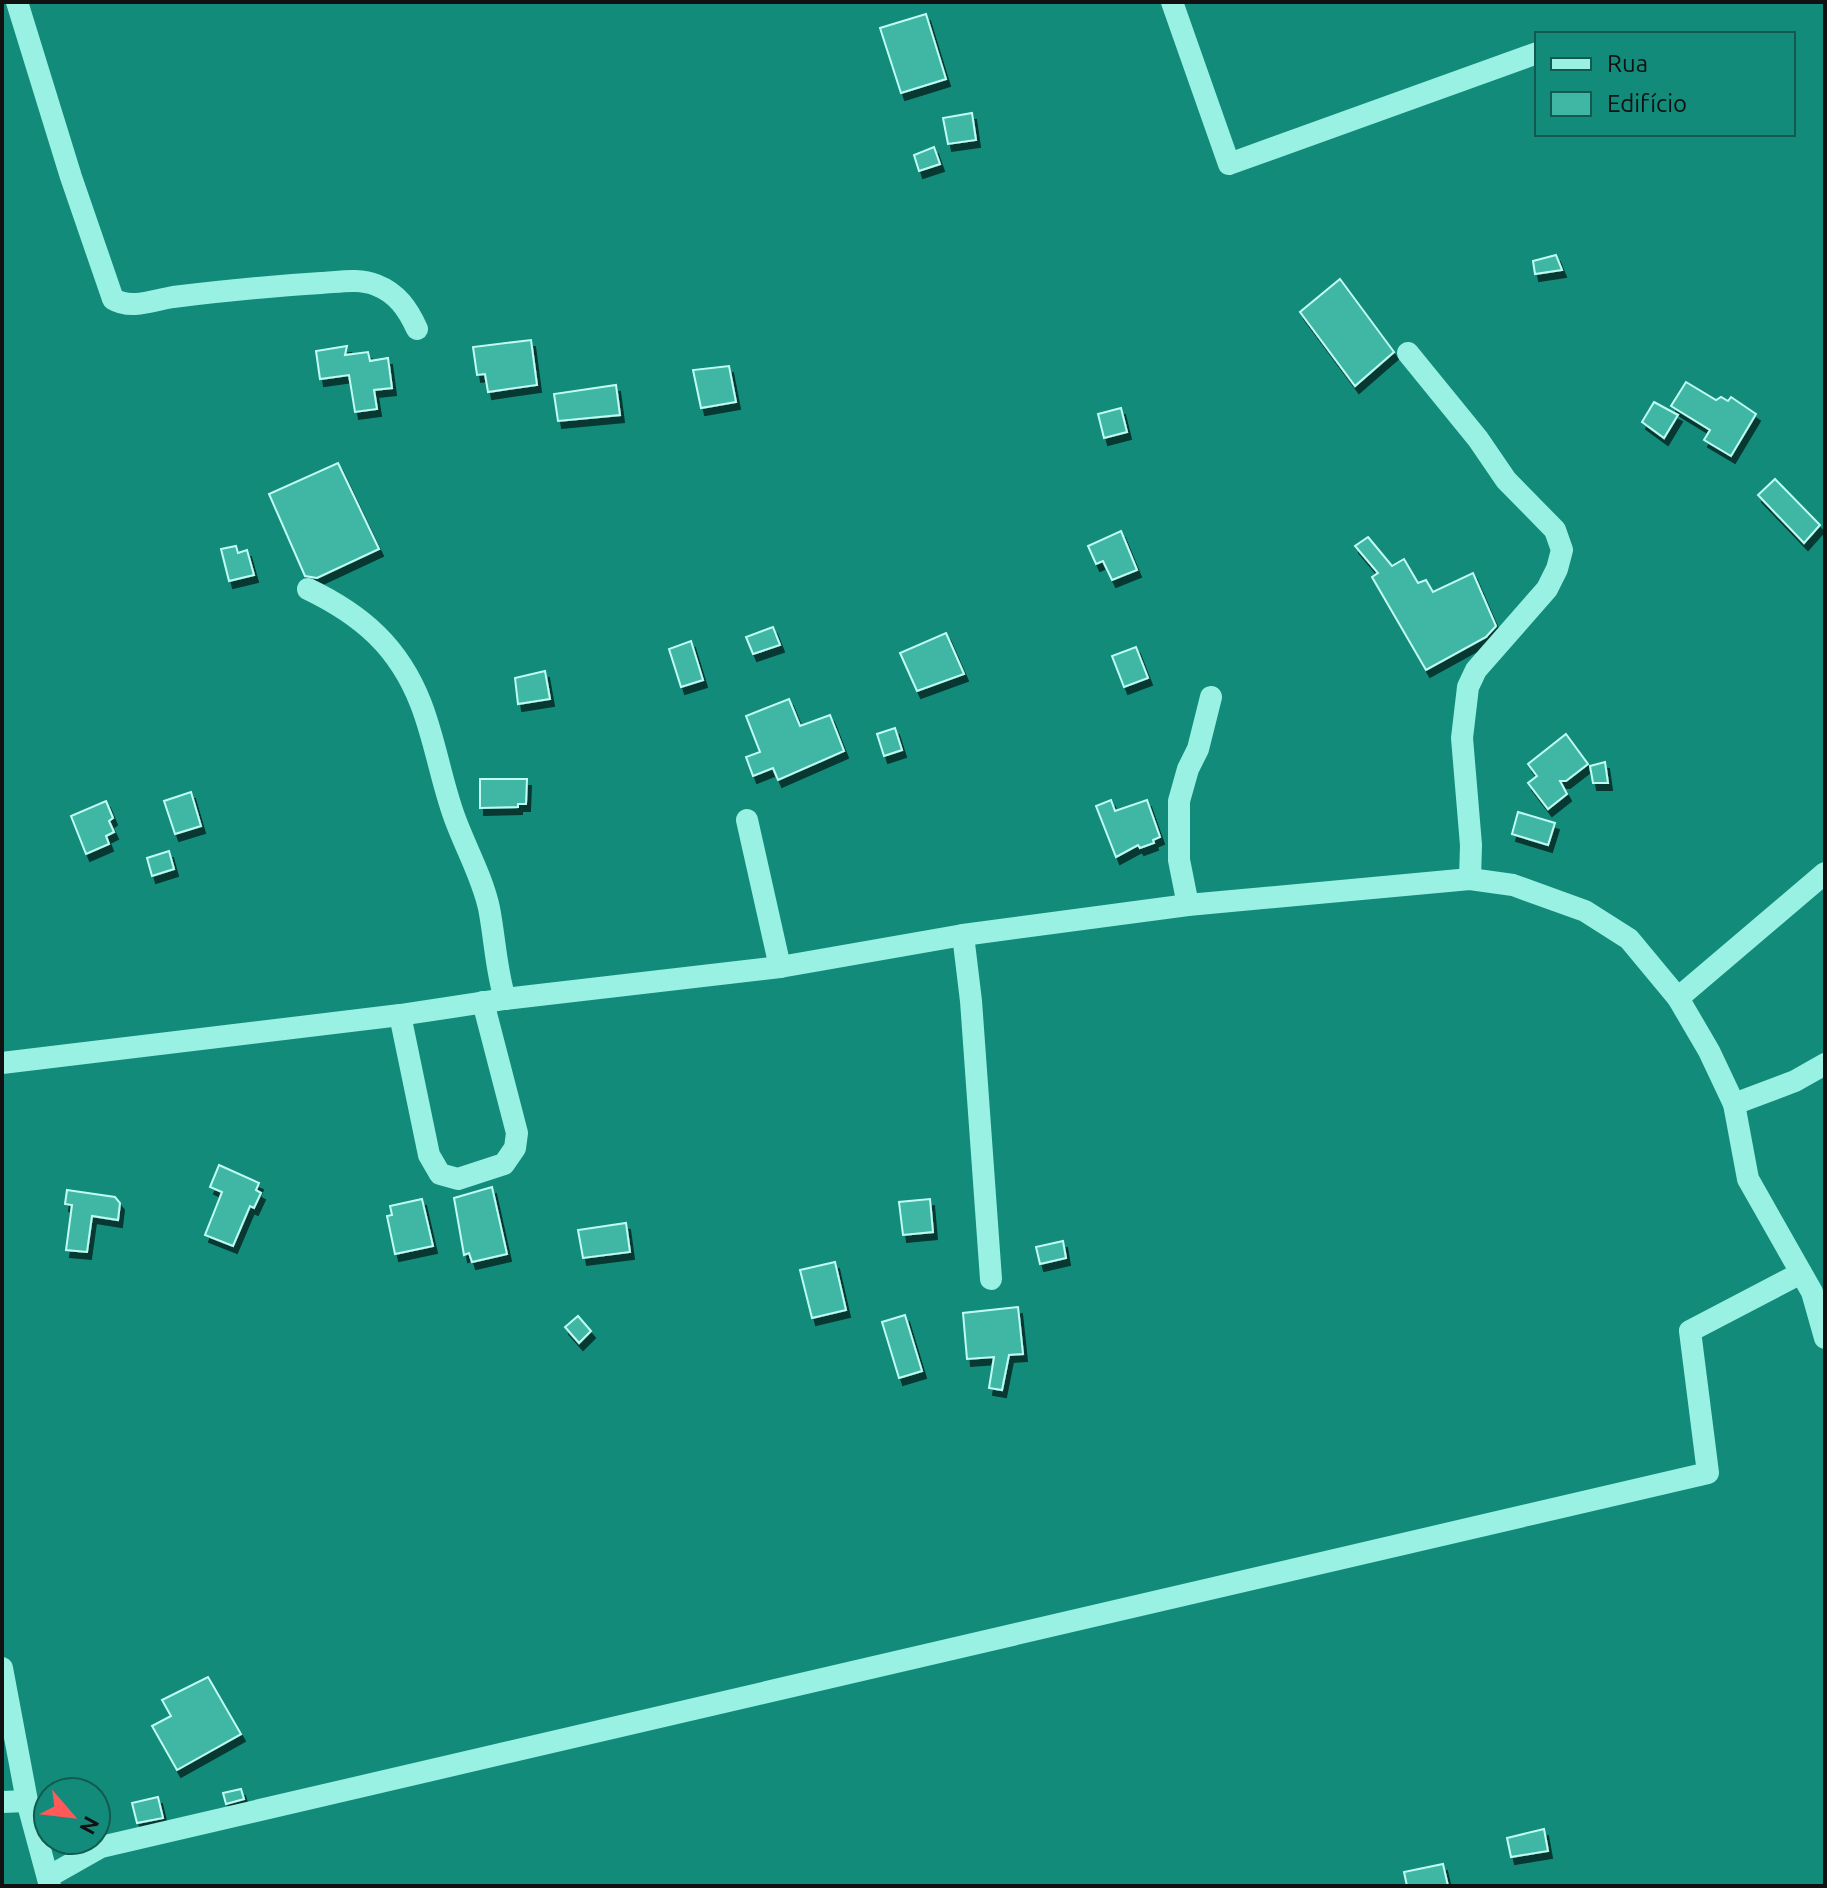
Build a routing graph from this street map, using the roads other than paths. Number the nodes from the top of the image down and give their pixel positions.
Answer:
1 (17, 2) edge
2 (1172, 2) edge
3 (1535, 54) edge
4 (417, 329) dead end
5 (1408, 353) dead end
6 (308, 589) dead end
7 (1211, 697) dead end
8 (747, 820) dead end
9 (1825, 873) edge
10 (1470, 879) junction
11 (1188, 905) junction
12 (963, 935) junction
13 (780, 967) junction
14 (1678, 998) junction
15 (494, 1000) junction
16 (400, 1015) junction
17 (2, 1063) edge
18 (1825, 1064) edge
19 (1734, 1104) junction
20 (1801, 1273) junction
21 (991, 1279) dead end
22 (1825, 1338) edge
23 (2, 1668) edge
24 (27, 1801) junction
25 (2, 1802) edge
26 (49, 1882) edge

1 - 4 street
2 - 3 street
5 - 10 street
6 - 15 street
7 - 11 street
8 - 13 street
9 - 14 street
10 - 11 street
10 - 14 street
11 - 12 street
12 - 13 street
12 - 21 street
13 - 15 street
14 - 19 street
15 - 16 street
15 - 16 street
16 - 17 street
18 - 19 street
19 - 20 street
20 - 22 street
20 - 26 street
23 - 24 street
24 - 25 street
24 - 26 street

